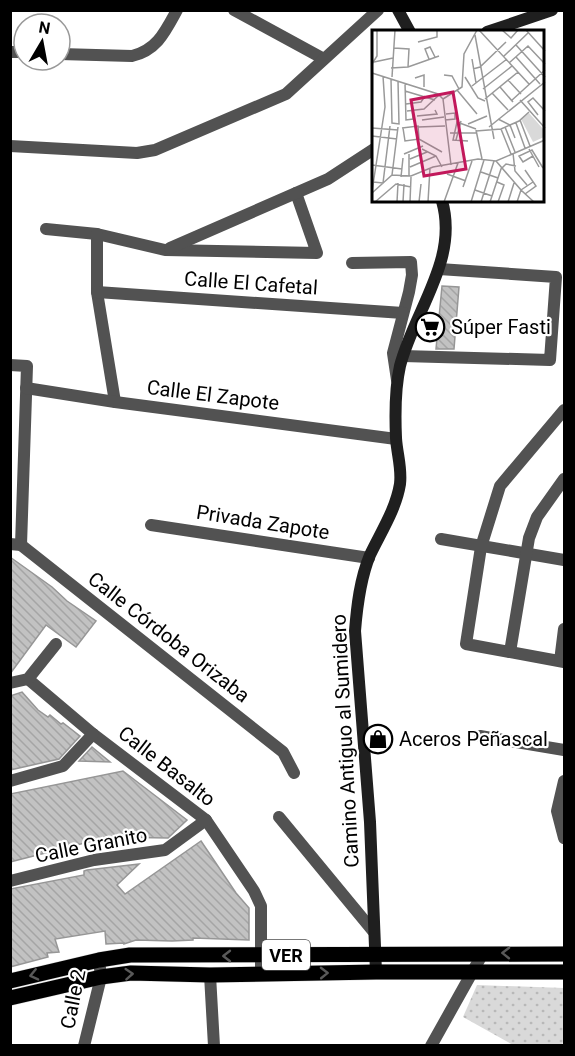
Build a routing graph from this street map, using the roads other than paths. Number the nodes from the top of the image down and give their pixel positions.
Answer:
1 (177, 10) edge
2 (234, 10) edge
3 (378, 10) edge
4 (398, 10) edge
5 (552, 10) edge
6 (409, 30) edge
7 (494, 30) edge
8 (72, 54) edge
9 (324, 60) junction
10 (10, 146) edge
11 (372, 150) edge
12 (296, 193) junction
13 (442, 202) edge
14 (46, 230) dead end
15 (97, 234) junction
16 (165, 250) junction
17 (352, 263) dead end
18 (439, 269) junction
19 (97, 292) junction
20 (403, 313) junction
21 (403, 356) junction
22 (10, 365) edge
23 (397, 381) junction
24 (26, 388) junction
25 (115, 402) junction
26 (564, 410) edge
27 (396, 439) junction
28 (564, 479) edge
29 (151, 525) dead end
30 (441, 539) dead end
31 (16, 545) edge
32 (482, 547) junction
33 (525, 554) junction
34 (369, 558) junction
35 (564, 560) edge
36 (564, 629) edge
37 (56, 644) dead end
38 (510, 652) junction
39 (562, 662) edge
40 (28, 680) junction
41 (10, 683) edge
42 (93, 734) junction
43 (480, 736) dead end
44 (564, 750) edge
45 (294, 773) dead end
46 (10, 781) edge
47 (564, 781) edge
48 (279, 817) dead end
49 (206, 820) junction
50 (564, 838) edge
51 (10, 881) edge
52 (374, 931) junction
53 (375, 953) junction
54 (483, 953) junction
55 (564, 954) edge
56 (261, 956) junction
57 (99, 960) junction
58 (376, 972) junction
59 (473, 972) junction
60 (564, 972) edge
61 (261, 974) junction
62 (210, 975) junction
63 (101, 977) junction
64 (10, 981) edge
65 (10, 998) edge
66 (84, 1046) edge
67 (213, 1046) edge
68 (431, 1046) edge

1 - 8 street
2 - 9 street
3 - 9 street
4 - 6 main road
5 - 7 main road
9 - 10 street
11 - 12 street
12 - 16 street
12 - 16 street
13 - 18 main road, Camino Antiguo al Sumidero
14 - 15 street
15 - 16 street
15 - 19 street
17 - 20 street
18 - 21 main road, Camino Antiguo al Sumidero
18 - 21 street
19 - 20 street, Calle El Cafetal
19 - 25 street
20 - 23 street
21 - 23 main road, Camino Antiguo al Sumidero
22 - 24 street
23 - 27 main road, Camino Antiguo al Sumidero
24 - 25 street, Calle El Zapote
24 - 31 street
25 - 27 street, Calle El Zapote
26 - 32 street
27 - 34 main road, Camino Antiguo al Sumidero
28 - 33 street
29 - 34 street, Privada Zapote
30 - 32 street
31 - 45 street, Calle Córdoba Orizaba
32 - 33 street
32 - 38 street
33 - 35 street
33 - 38 street
34 - 52 main road, Camino Antiguo al Sumidero
36 - 39 street
37 - 40 street
38 - 39 street
40 - 41 street
40 - 42 street, Calle Basalto
42 - 46 street
42 - 49 street, Calle Basalto
43 - 44 street
47 - 50 street
48 - 52 street
49 - 51 street, Calle Granito
49 - 56 street, Calle Basalto
52 - 53 main road, Camino Antiguo al Sumidero
53 - 54 main road, VER
53 - 56 main road, VER
53 - 58 main road, Camino Antiguo al Sumidero
55 -> 54 main road, VER
54 - 59 street
56 -> 57 main road, VER
56 - 61 street, Calle Basalto
57 - 63 street, Calle 2
57 -> 64 main road, VER
58 - 59 main road, VER
61 -> 58 main road, VER
59 - 60 main road, VER
59 - 68 street
61 - 62 main road, VER
63 -> 62 main road, VER
62 - 67 street
63 - 65 main road, VER
63 - 66 street, Calle 2

